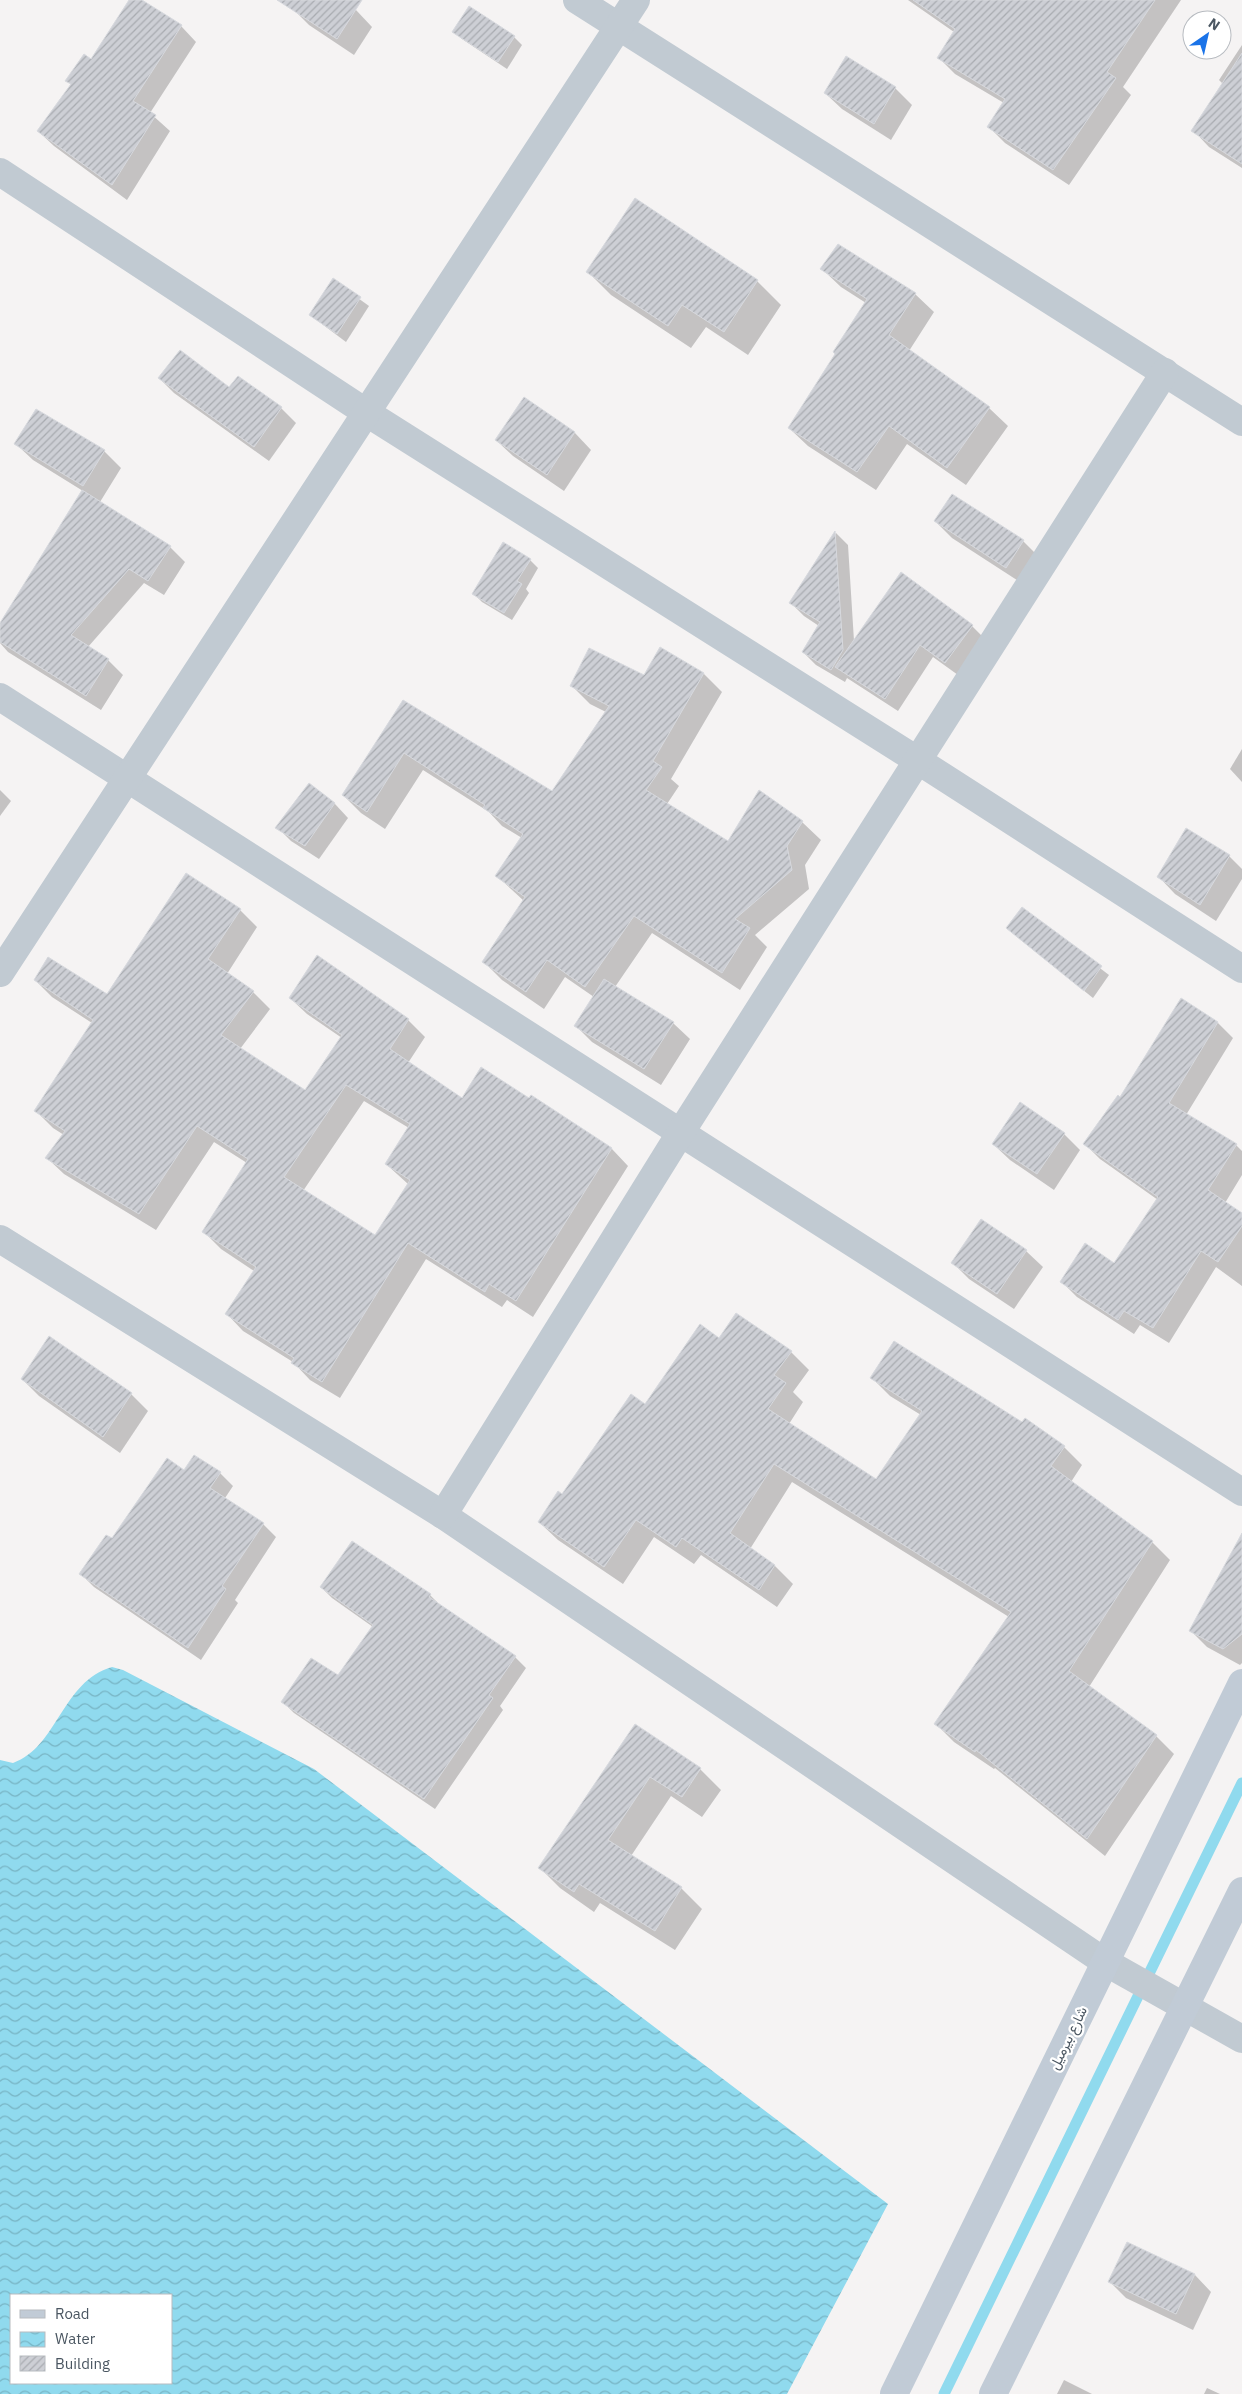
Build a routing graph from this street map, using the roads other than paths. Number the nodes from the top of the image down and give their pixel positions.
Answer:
1 (577, 0) edge
2 (636, 0) edge
3 (618, 28) junction
4 (0, 172) edge
5 (1165, 372) junction
6 (367, 413) junction
7 (1242, 422) edge
8 (0, 697) edge
9 (917, 760) junction
10 (128, 780) junction
11 (1242, 969) edge
12 (0, 973) edge
13 (681, 1132) junction
14 (0, 1239) edge
15 (1242, 1492) edge
16 (443, 1515) junction
17 (1242, 1683) edge
18 (1242, 1891) edge
19 (1117, 1968) junction
20 (1185, 2008) junction
21 (1242, 2039) edge
22 (894, 2394) edge
23 (993, 2394) edge

1 - 3 street
2 - 3 street
3 - 5 street
3 - 6 street
4 - 6 street
5 - 7 street
5 - 9 street
6 - 9 street
6 - 10 street
8 - 10 street
9 - 11 street
9 - 13 street
10 - 12 street
10 - 13 street
13 - 15 street
13 - 16 street
14 - 16 street
16 - 19 street
17 - 19 street, شارع بيرميل
18 - 20 street
19 - 20 street
19 - 22 street, شارع بيرميل
20 - 21 street
20 - 23 street

